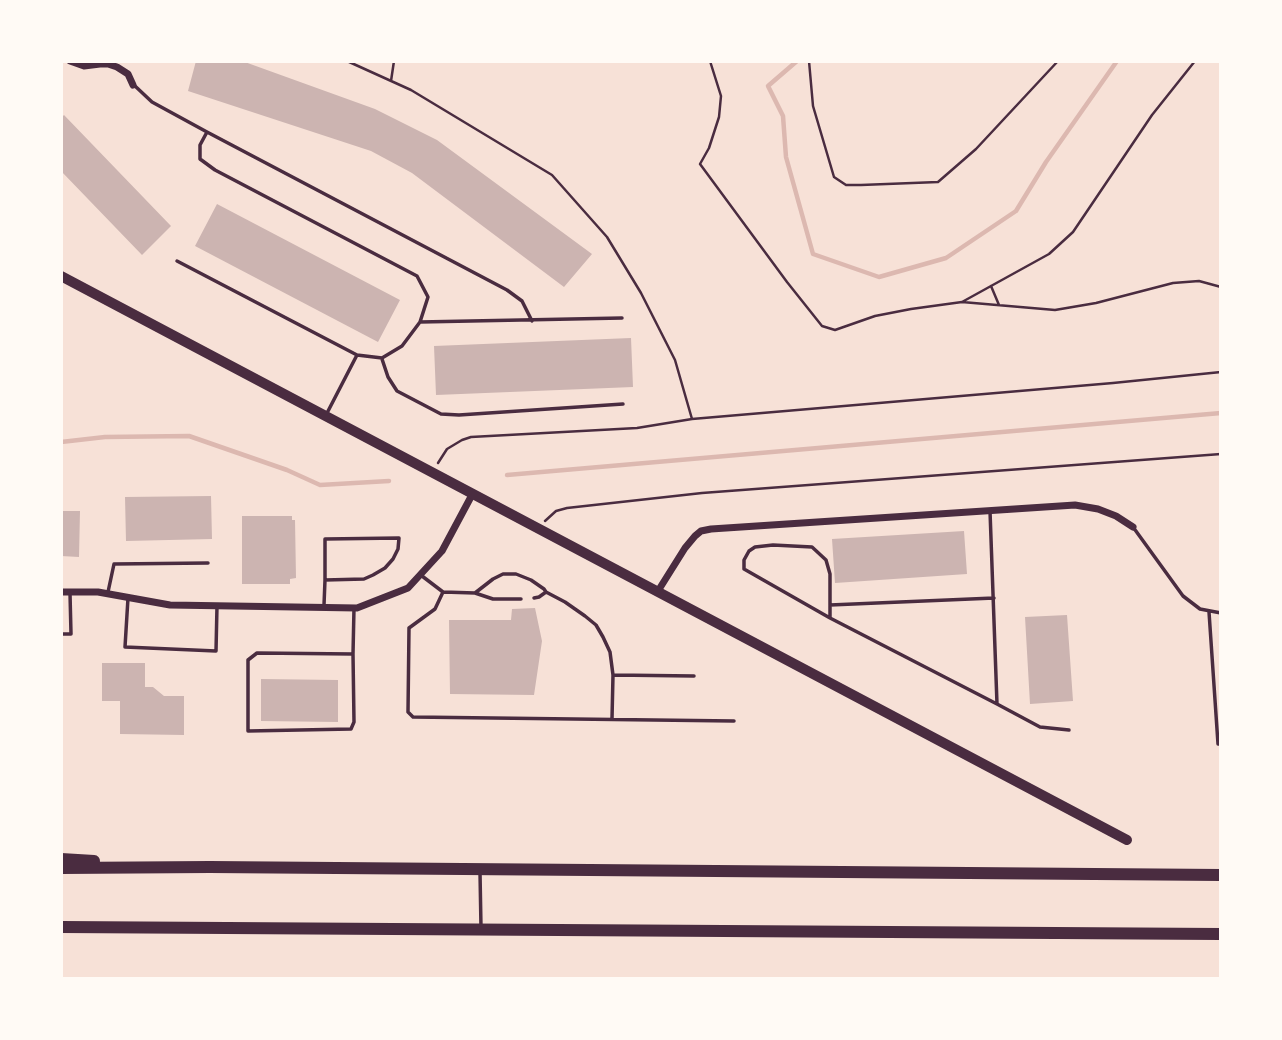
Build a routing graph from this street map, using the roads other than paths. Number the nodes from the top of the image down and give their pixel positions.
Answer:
1 (70, 61) edge
2 (133, 85) joint
3 (207, 132) junction
4 (177, 261) dead end
5 (61, 275) edge
6 (622, 318) dead end
7 (532, 321) junction
8 (420, 322) junction
9 (357, 355) junction
10 (382, 358) junction
11 (623, 404) dead end
12 (326, 415) junction
13 (473, 493) junction
14 (990, 511) junction
15 (1133, 527) joint
16 (208, 563) dead end
17 (420, 575) junction
18 (325, 580) junction
19 (658, 591) junction
20 (66, 592) edge
21 (443, 592) junction
22 (545, 592) junction
23 (475, 593) junction
24 (107, 594) junction
25 (128, 598) junction
26 (534, 598) dead end
27 (994, 598) junction
28 (521, 599) dead end
29 (830, 605) junction
30 (217, 606) junction
31 (324, 608) junction
32 (354, 608) junction
33 (1209, 612) junction
34 (1221, 612) edge
35 (830, 618) junction
36 (61, 634) edge
37 (353, 654) junction
38 (613, 675) junction
39 (694, 677) dead end
40 (998, 704) junction
41 (1218, 707) edge
42 (612, 719) junction
43 (734, 721) dead end
44 (1069, 730) dead end
45 (1221, 744) edge
46 (1127, 840) dead end
47 (61, 859) edge
48 (209, 867) junction
49 (61, 868) edge
50 (480, 870) junction
51 (1221, 875) edge
52 (61, 927) edge
53 (481, 929) junction
54 (1221, 934) edge

1 - 2 street
2 - 3 lane
3 - 7 lane
3 - 8 lane
4 - 9 lane
5 - 12 main road
6 - 7 lane
7 - 8 lane
8 - 10 lane
9 - 10 lane
9 - 12 lane
10 - 11 lane
12 - 13 main road
13 - 17 street
13 - 19 main road
14 - 15 street
14 - 19 street
14 - 27 lane
15 - 33 lane
16 - 24 lane
17 - 21 lane
17 - 32 street
18 - 18 lane
18 - 31 lane
19 - 46 main road
20 - 24 street
20 - 36 lane
21 - 23 lane
21 - 42 lane
22 - 23 lane
22 - 26 lane
22 - 38 lane
23 - 28 lane
24 - 25 street
25 - 30 street
25 - 30 lane
27 - 29 lane
27 - 40 lane
29 - 35 lane
29 - 35 lane
30 - 31 street
31 - 32 street
32 - 37 lane
33 - 34 lane
33 - 41 lane
35 - 40 lane
37 - 37 lane
38 - 39 lane
38 - 42 lane
40 - 44 lane
41 - 45 lane
42 - 43 lane
47 - 48 highway
48 - 49 highway
48 - 50 highway
50 - 51 highway
50 - 53 lane
52 - 53 highway
53 - 54 highway

